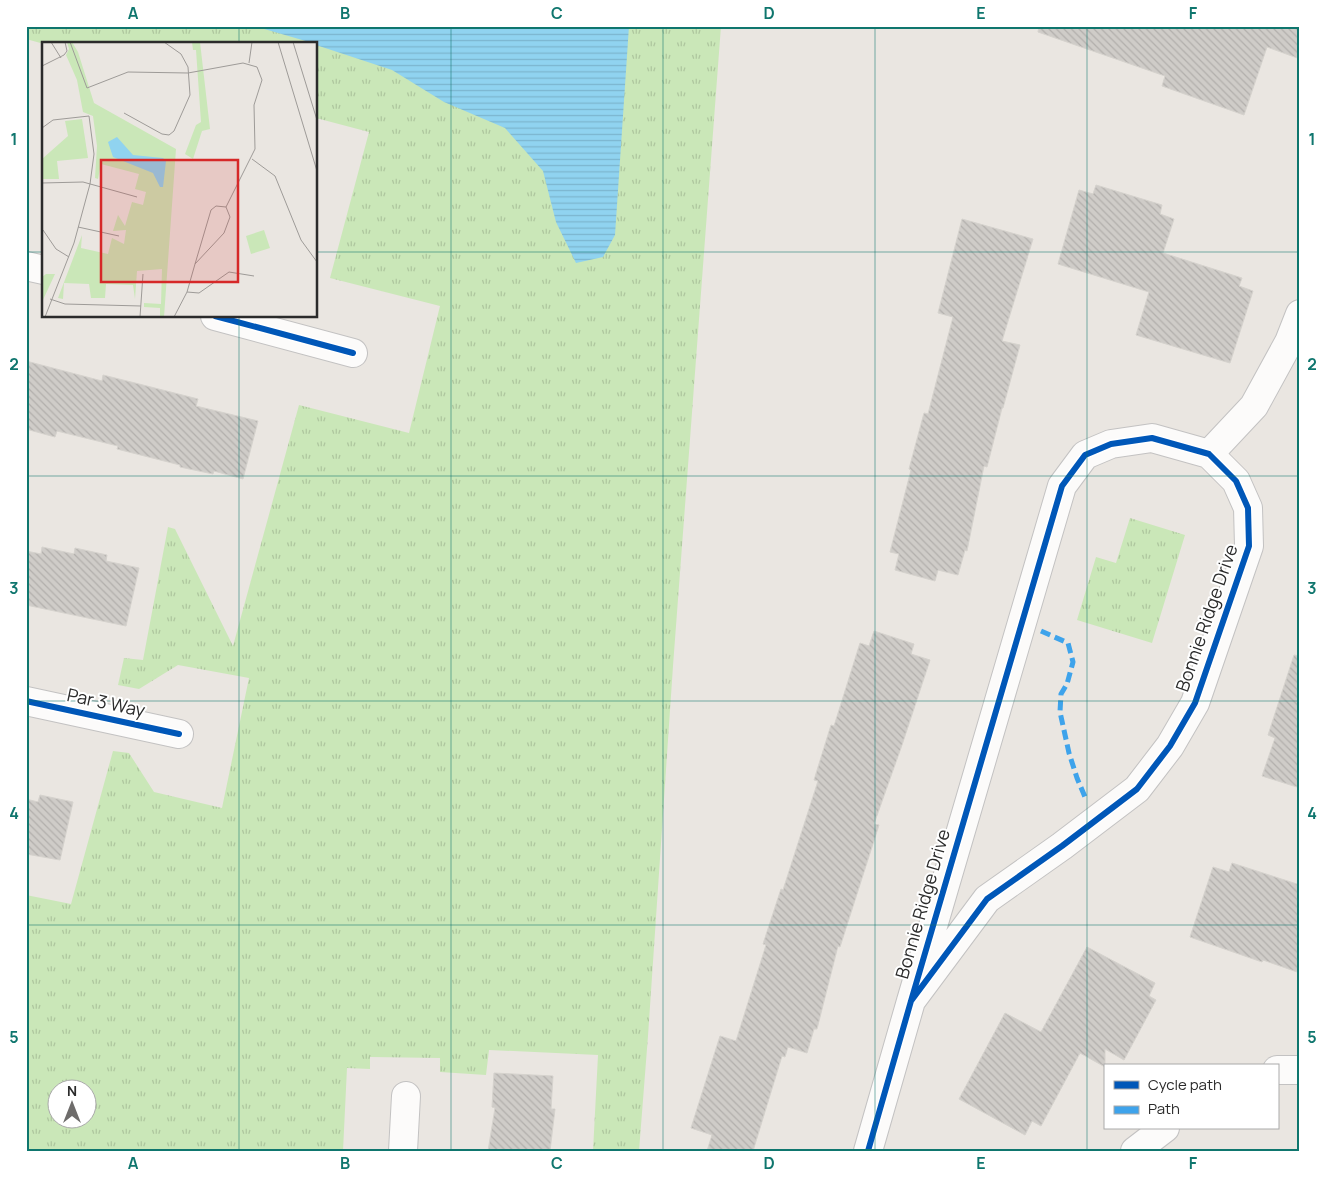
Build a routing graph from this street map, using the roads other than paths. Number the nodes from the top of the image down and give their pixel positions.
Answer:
1 (26, 266) edge
2 (42, 270) edge
3 (1300, 314) edge
4 (222, 318) edge
5 (353, 353) dead end
6 (1209, 454) junction
7 (26, 701) edge
8 (179, 734) dead end
9 (910, 1001) junction
10 (1278, 1070) edge
11 (1300, 1070) edge
12 (406, 1096) dead end
13 (1162, 1130) edge
14 (403, 1151) edge
15 (868, 1151) edge
16 (1135, 1151) edge

1 - 2 street
3 - 6 street
4 - 5 street
6 - 9 street, Bonnie Ridge Drive
6 - 9 street, Bonnie Ridge Drive
7 - 8 street, Par 3 Way
9 - 15 street, Bonnie Ridge Drive
10 - 11 street
12 - 14 street
13 - 16 street

